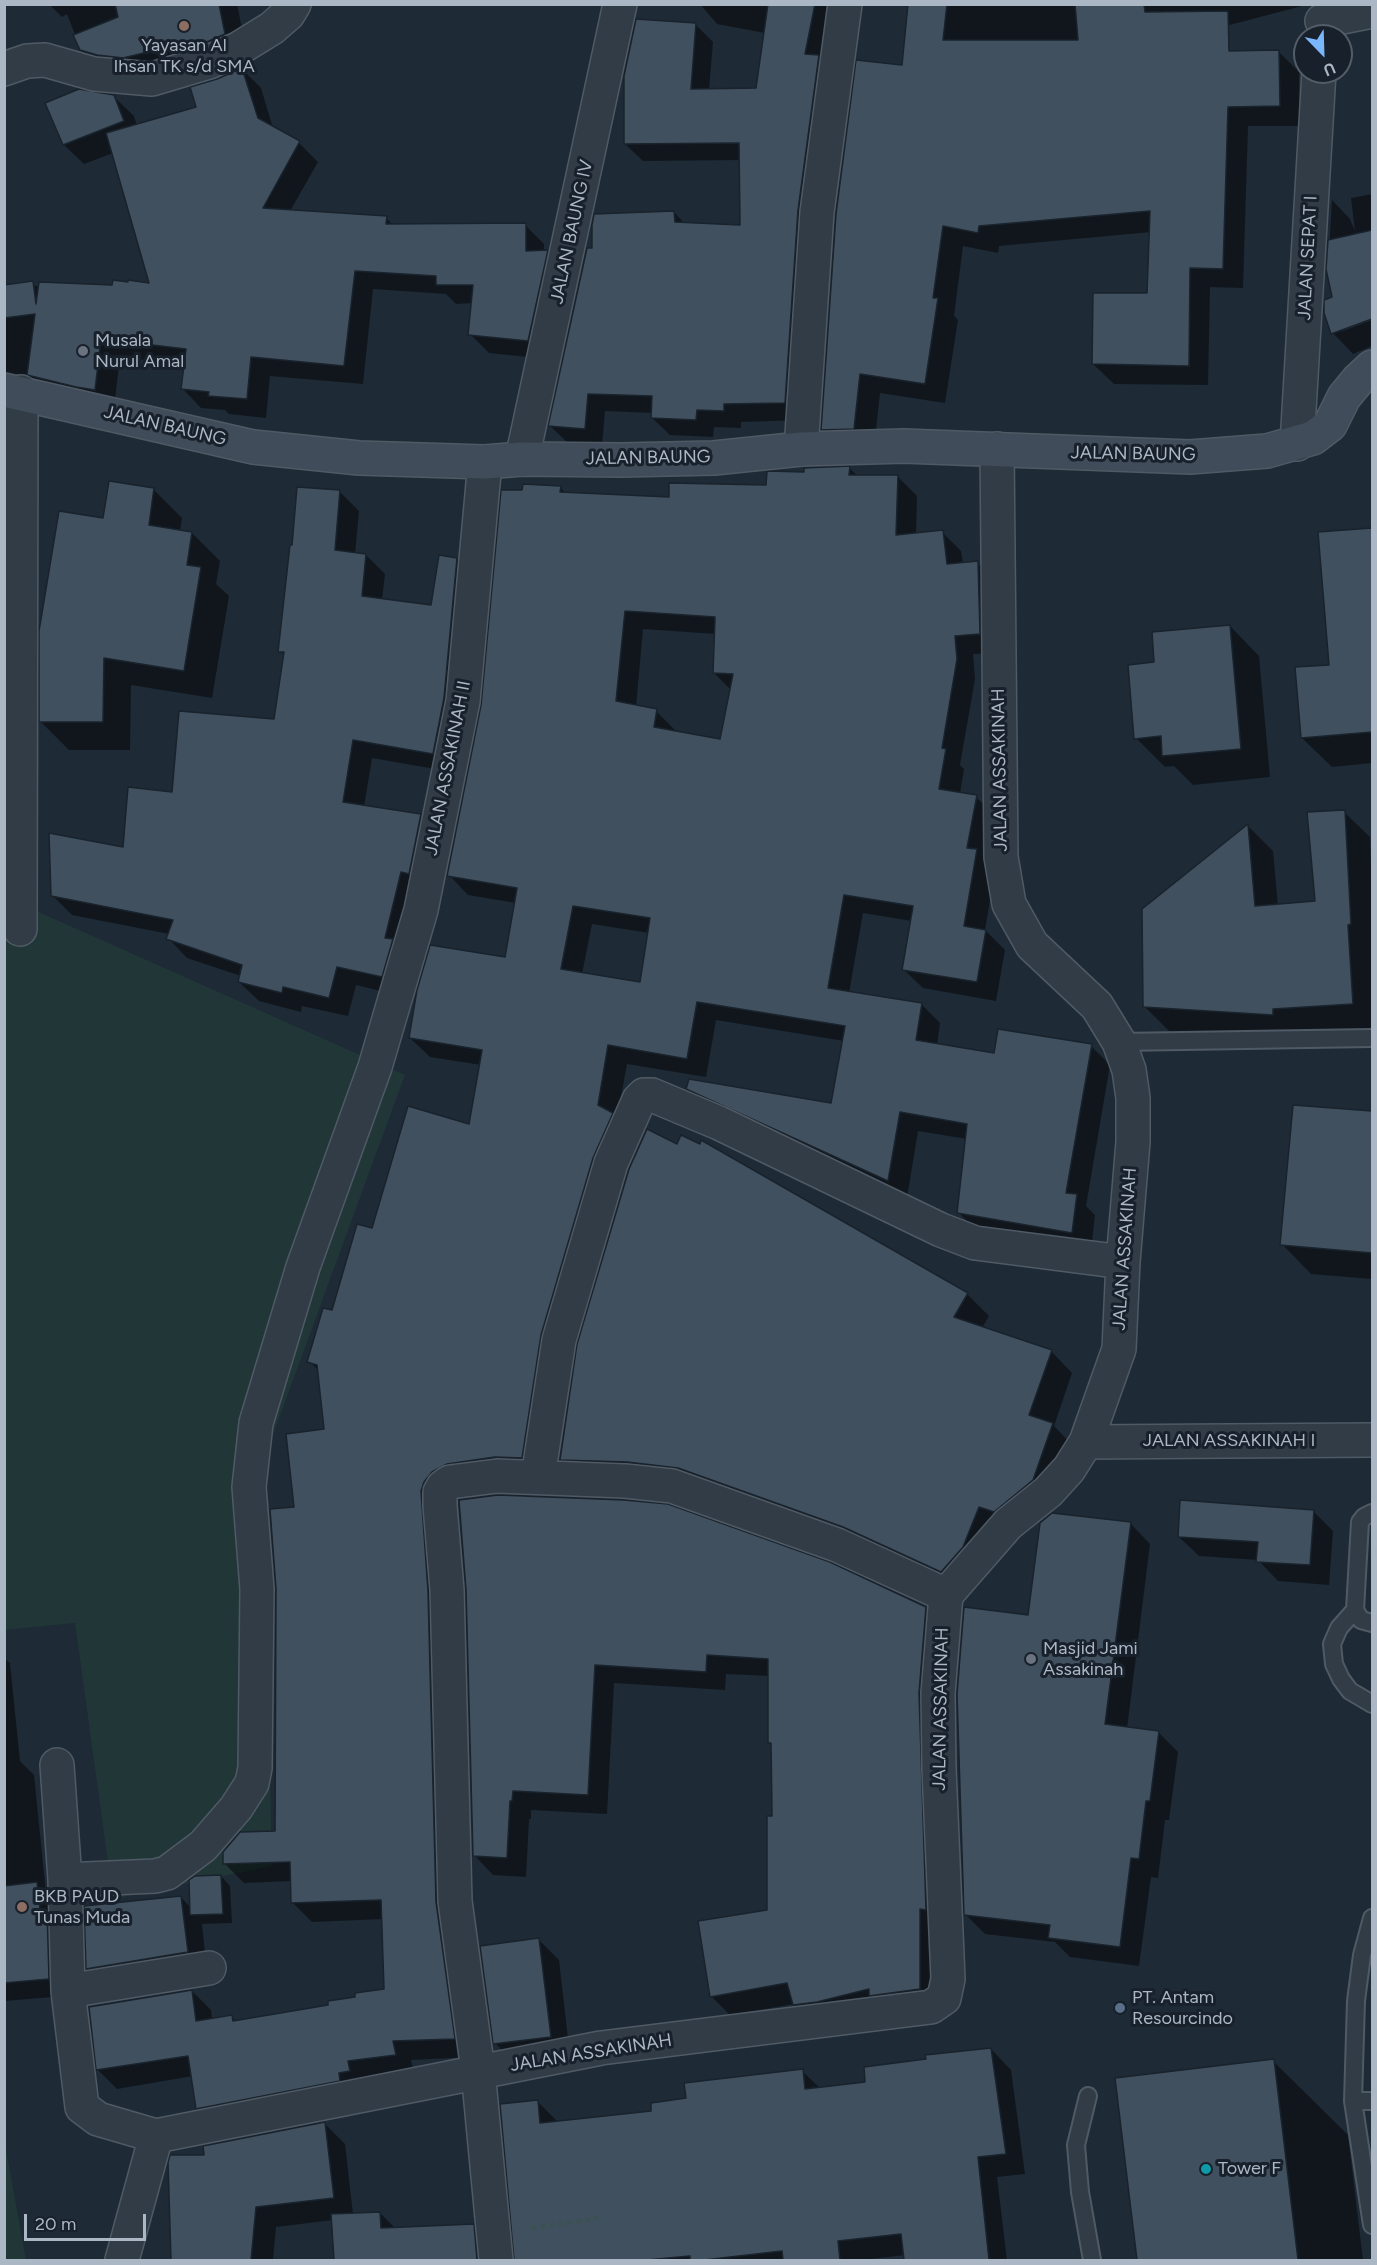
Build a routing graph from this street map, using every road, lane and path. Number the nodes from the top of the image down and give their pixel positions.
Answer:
1 (294, 4) edge
2 (620, 4) edge
3 (845, 4) edge
4 (1372, 11) edge
5 (1321, 20) edge
6 (4, 69) edge
7 (1317, 84) edge
8 (1372, 367) edge
9 (13, 391) edge
10 (1297, 444) junction
11 (801, 449) junction
12 (997, 449) junction
13 (522, 459) junction
14 (485, 462) junction
15 (20, 929) dead end
16 (1372, 1038) edge
17 (1119, 1042) junction
18 (1123, 1262) junction
19 (1372, 1440) edge
20 (1086, 1442) junction
21 (538, 1477) junction
22 (1372, 1513) edge
23 (946, 1594) junction
24 (1355, 1610) junction
25 (1372, 1623) edge
26 (1372, 1704) edge
27 (57, 1765) dead end
28 (65, 1880) junction
29 (1372, 1918) edge
30 (209, 1968) dead end
31 (68, 1991) junction
32 (478, 2071) junction
33 (1088, 2096) dead end
34 (1353, 2101) junction
35 (1372, 2101) edge
36 (156, 2136) junction
37 (600, 2218) dead end
38 (1372, 2225) edge
39 (494, 2248) edge
40 (122, 2260) edge
41 (1092, 2260) edge

1 - 6 street
2 - 13 street, JALAN BAUNG IV
3 - 11 street
4 - 5 street
7 - 10 street, JALAN SEPAT I
8 - 10 street, JALAN BAUNG
9 - 14 street, JALAN BAUNG
9 - 15 street
10 - 12 street, JALAN BAUNG
11 - 12 street, JALAN BAUNG
11 - 13 street, JALAN BAUNG
12 - 17 street, JALAN ASSAKINAH
13 - 14 street, JALAN BAUNG
14 - 28 street, JALAN ASSAKINAH II
16 - 17 lane
17 - 18 street, JALAN ASSAKINAH
18 - 20 street, JALAN ASSAKINAH
18 - 21 street
19 - 20 street, JALAN ASSAKINAH I
20 - 23 street, JALAN ASSAKINAH
21 - 23 street
21 - 32 street
22 - 24 lane
23 - 32 street, JALAN ASSAKINAH
24 - 25 lane
24 - 26 lane
27 - 28 street
28 - 31 street
29 - 34 lane
30 - 31 street
31 - 36 street
32 - 36 street, JALAN ASSAKINAH
32 - 39 street
33 - 41 lane
34 - 35 lane
34 - 38 lane
36 - 40 street
37 - 39 path

